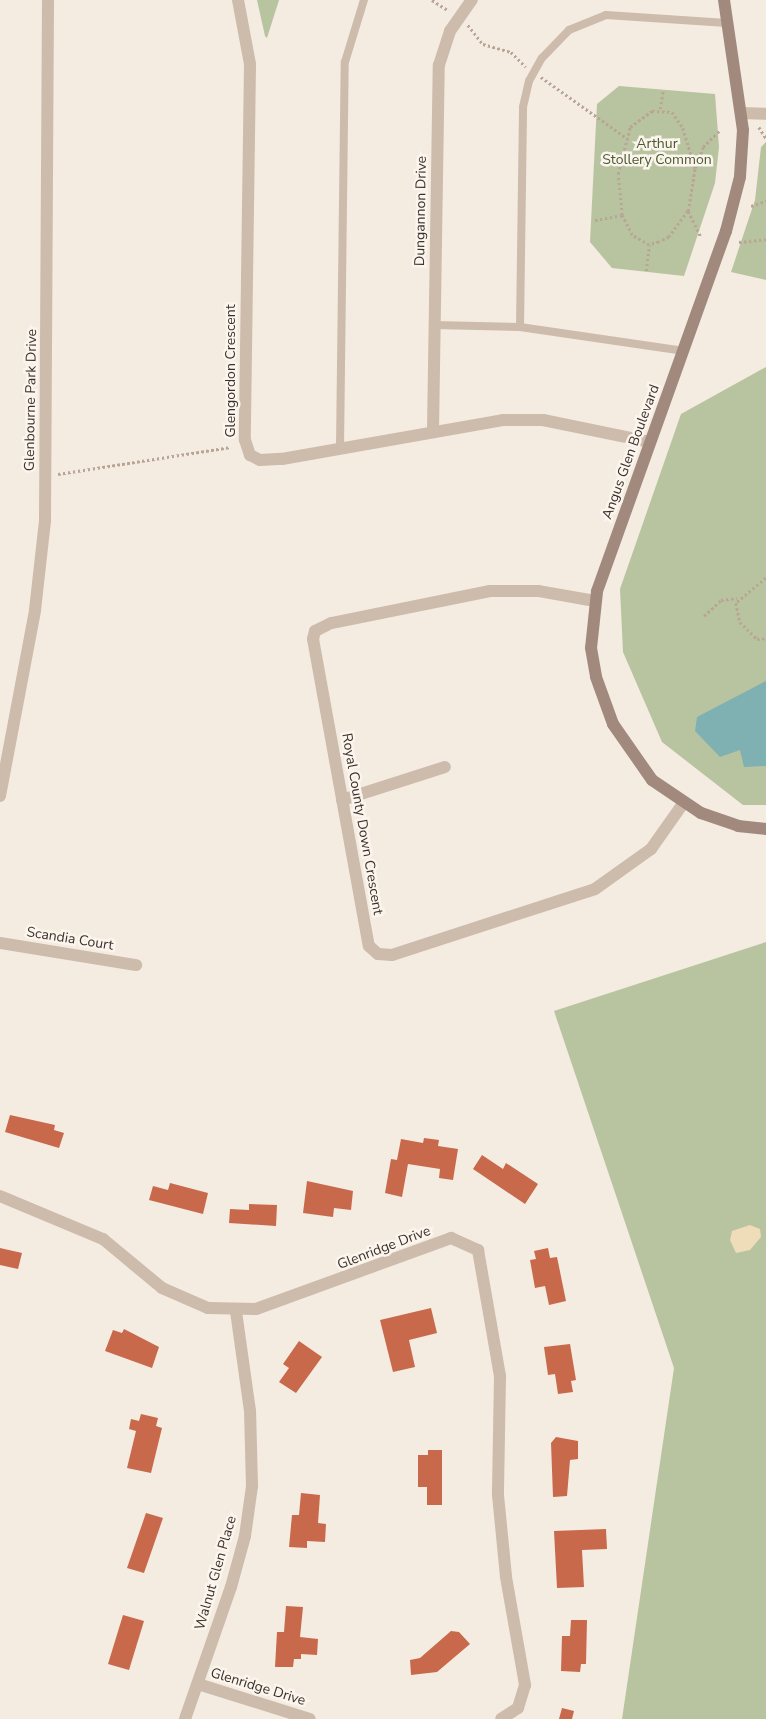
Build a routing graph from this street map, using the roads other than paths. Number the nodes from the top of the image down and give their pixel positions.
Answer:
1 (48, 0) edge
2 (238, 0) edge
3 (364, 0) edge
4 (472, 0) edge
5 (724, 0) edge
6 (727, 22) junction
7 (741, 113) junction
8 (766, 114) edge
9 (434, 325) junction
10 (520, 327) junction
11 (684, 351) junction
12 (433, 431) junction
13 (650, 442) junction
14 (340, 448) junction
15 (595, 601) junction
16 (444, 767) dead end
17 (0, 796) edge
18 (342, 800) junction
19 (682, 804) junction
20 (766, 829) edge
21 (0, 943) edge
22 (136, 965) dead end
23 (0, 1196) edge
24 (236, 1311) junction
25 (198, 1684) junction
26 (184, 1719) edge
27 (310, 1719) edge
28 (502, 1719) edge

1 - 17 street, Glenbourne Park Drive
2 - 14 street, Glengordon Crescent
3 - 14 lane
4 - 9 street, Dungannon Drive
5 - 6 street, Angus Glen Boulevard
6 - 7 street, Angus Glen Boulevard
6 - 10 lane
7 - 8 street
7 - 11 street, Angus Glen Boulevard
9 - 10 lane
9 - 12 street, Dungannon Drive
10 - 11 lane
11 - 13 street, Angus Glen Boulevard
12 - 13 street, Glengordon Crescent
12 - 14 street, Glengordon Crescent
13 - 15 street, Angus Glen Boulevard
15 - 18 street, Royal County Down Crescent
15 - 19 street, Angus Glen Boulevard
16 - 18 street
18 - 19 street, Royal County Down Crescent
19 - 20 street, Angus Glen Boulevard
21 - 22 street, Scandia Court
23 - 24 street, Glenridge Drive
24 - 25 street, Walnut Glen Place
24 - 28 street, Glenridge Drive
25 - 26 street, Walnut Glen Place
25 - 27 street, Glenridge Drive

